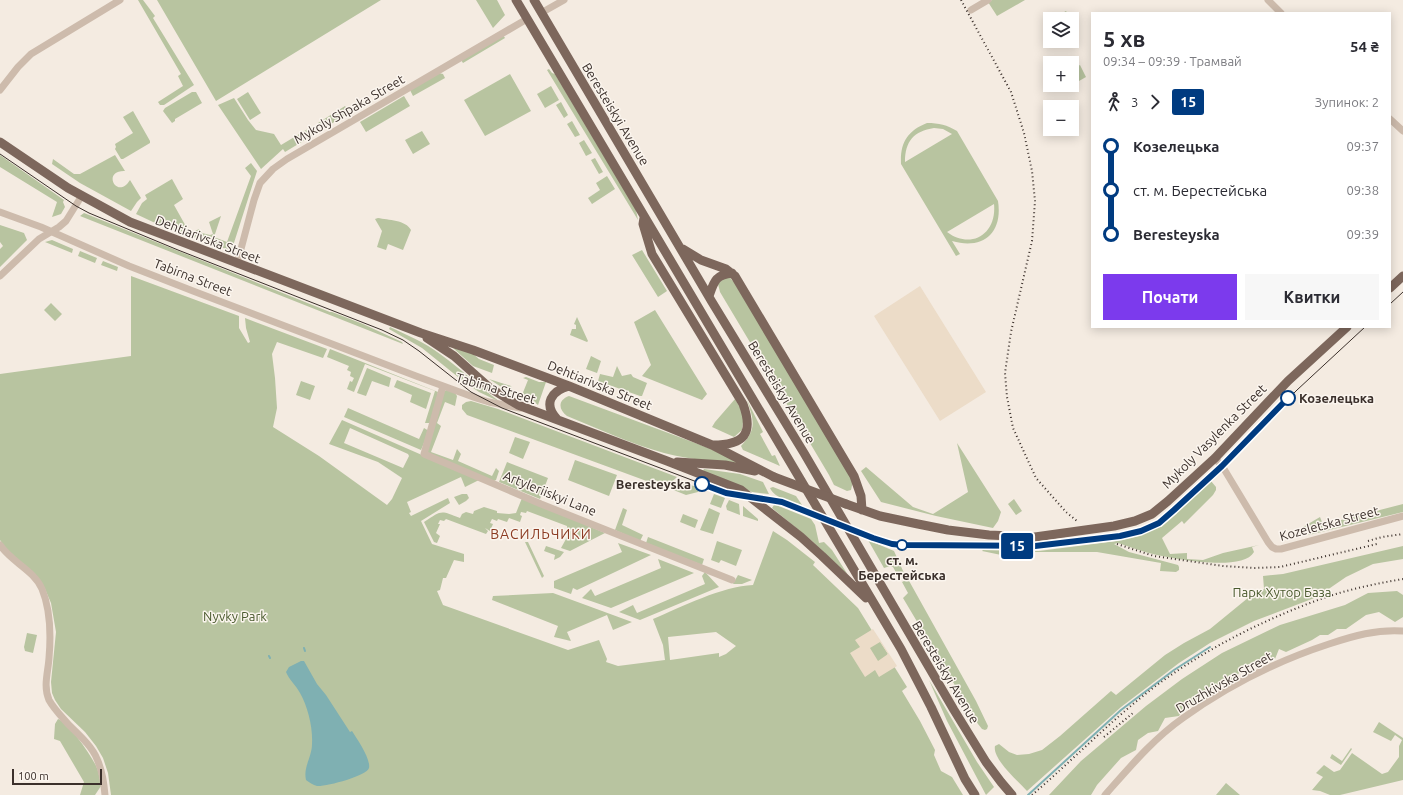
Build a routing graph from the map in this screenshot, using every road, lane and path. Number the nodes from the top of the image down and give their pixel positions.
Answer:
1 (120, 0) edge
2 (516, 0) edge
3 (534, 0) edge
4 (564, 0) edge
5 (988, 0) edge
6 (1268, 0) edge
7 (972, 10) dead end
8 (1280, 12) edge
9 (541, 13) junction
10 (527, 19) junction
11 (0, 90) edge
12 (1391, 120) edge
13 (1403, 131) edge
14 (0, 142) edge
15 (81, 197) junction
16 (0, 212) edge
17 (645, 217) junction
18 (50, 231) junction
19 (681, 248) junction
20 (237, 264) junction
21 (732, 273) junction
22 (0, 276) edge
23 (1403, 276) edge
24 (1391, 287) edge
25 (709, 296) junction
26 (1346, 328) edge
27 (421, 333) junction
28 (443, 386) junction
29 (569, 386) junction
30 (529, 410) junction
31 (558, 420) junction
32 (712, 444) junction
33 (1215, 458) junction
34 (668, 461) junction
35 (764, 473) junction
36 (846, 504) joint
37 (862, 510) junction
38 (1403, 516) edge
39 (0, 545) edge
40 (732, 580) dead end
41 (879, 613) junction
42 (1403, 631) edge
43 (105, 795) edge
44 (975, 795) edge
45 (1012, 795) edge
46 (1105, 795) edge

1 - 11 street
2 - 10 main road, Beresteiskyi Avenue
3 - 9 main road, Beresteiskyi Avenue
4 - 9 street
5 - 7 street
6 - 8 street
9 - 19 main road, Beresteiskyi Avenue
10 - 17 main road, Beresteiskyi Avenue
10 - 20 street, Mykoly Shpaka Street
12 - 13 street
14 - 15 main road, Dehtiarivska Street
15 - 18 street
15 - 20 main road, Dehtiarivska Street
16 - 18 street, Tabirna Street
17 - 32 main road
17 - 41 main road, Beresteiskyi Avenue
18 - 22 street
18 - 28 street, Tabirna Street
19 - 21 main road
19 - 25 main road, Beresteiskyi Avenue
20 - 27 main road, Dehtiarivska Street
21 - 25 main road
21 - 37 main road
23 - 24 main road
25 - 45 main road, Beresteiskyi Avenue
26 - 33 main road, Mykoly Vasylenka Street
27 - 29 main road, Dehtiarivska Street
27 - 30 main road, Dehtiarivska Street
28 - 30 street, Tabirna Street
28 - 40 street, Artyleriiskyi Lane
29 - 31 main road
29 - 32 main road, Dehtiarivska Street
30 - 31 main road, Tabirna Street
31 - 34 main road, Tabirna Street
32 - 35 main road, Dehtiarivska Street
33 - 37 main road, Mykoly Vasylenka Street
33 - 38 street, Kozeletska Street
34 - 35 main road, Dehtiarivska Street
34 - 41 main road, Tabirna Street
35 - 36 main road, Dehtiarivska Street, bridge
36 - 37 main road, Mykoly Vasylenka Street
39 - 43 street
41 - 44 main road, Beresteiskyi Avenue
42 - 46 street, Druzhkivska Street

